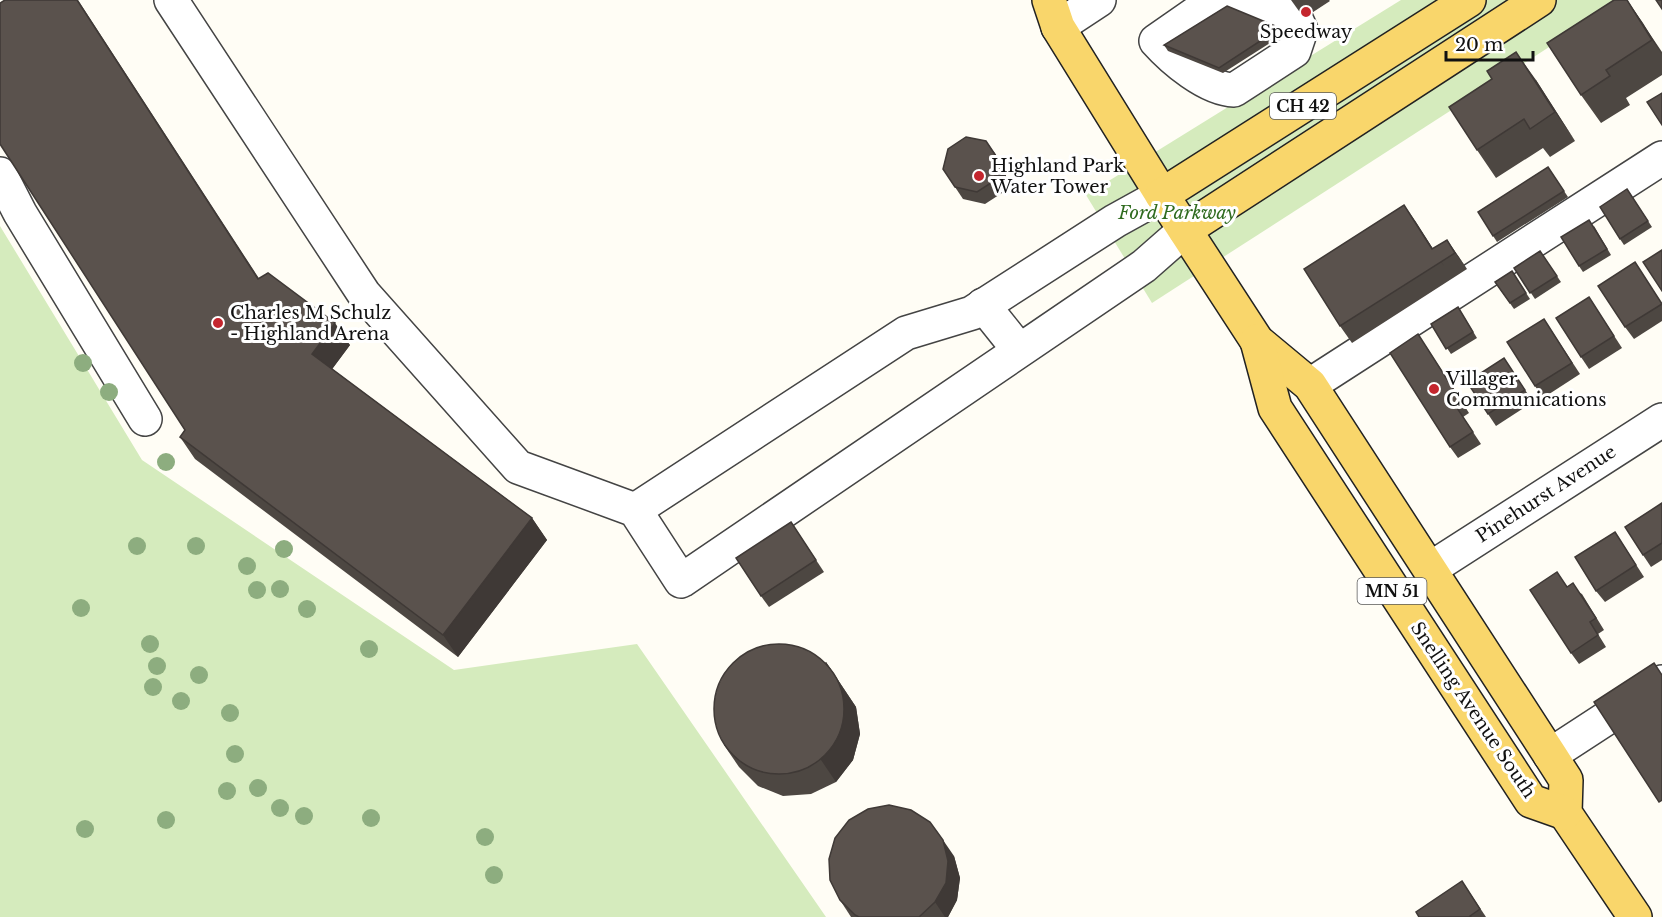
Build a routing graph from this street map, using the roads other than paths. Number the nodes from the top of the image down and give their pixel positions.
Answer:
1 (171, 0) edge
2 (1026, 0) edge
3 (1099, 0) edge
4 (1215, 0) edge
5 (1242, 0) edge
6 (1469, 0) edge
7 (1539, 0) edge
8 (1054, 13) edge
9 (1323, 93) junction
10 (1348, 124) junction
11 (1662, 158) edge
12 (0, 174) edge
13 (1162, 195) junction
14 (1185, 230) junction
15 (983, 305) junction
16 (1257, 341) junction
17 (1019, 350) junction
18 (1310, 385) junction
19 (145, 419) dead end
20 (1662, 420) edge
21 (635, 510) junction
22 (1430, 569) junction
23 (1662, 682) edge
24 (1550, 755) junction
25 (1565, 813) junction
26 (1635, 917) edge

1 - 21 street
2 - 8 main road, Snelling Avenue South / MN 51
3 - 8 street
4 - 5 street
6 - 9 main road, CH 42
7 - 10 main road, CH 42
8 - 13 main road, Snelling Avenue South / MN 51
9 - 10 street
9 - 13 main road, CH 42
10 - 14 main road, CH 42
11 - 18 street
12 - 19 street
13 - 14 main road, Snelling Avenue South / MN 51
13 - 15 street
14 - 16 main road, Snelling Avenue South / MN 51
14 - 17 street
15 - 17 street
15 - 21 street
16 - 18 main road, Snelling Avenue South / MN 51
16 - 25 main road, Snelling Avenue South / MN 51
17 - 21 street
18 - 22 main road, Snelling Avenue South / MN 51
20 - 22 street, Pinehurst Avenue
22 - 24 main road, Snelling Avenue South / MN 51
23 - 24 street
24 - 25 main road, Snelling Avenue South / MN 51
25 - 26 main road

